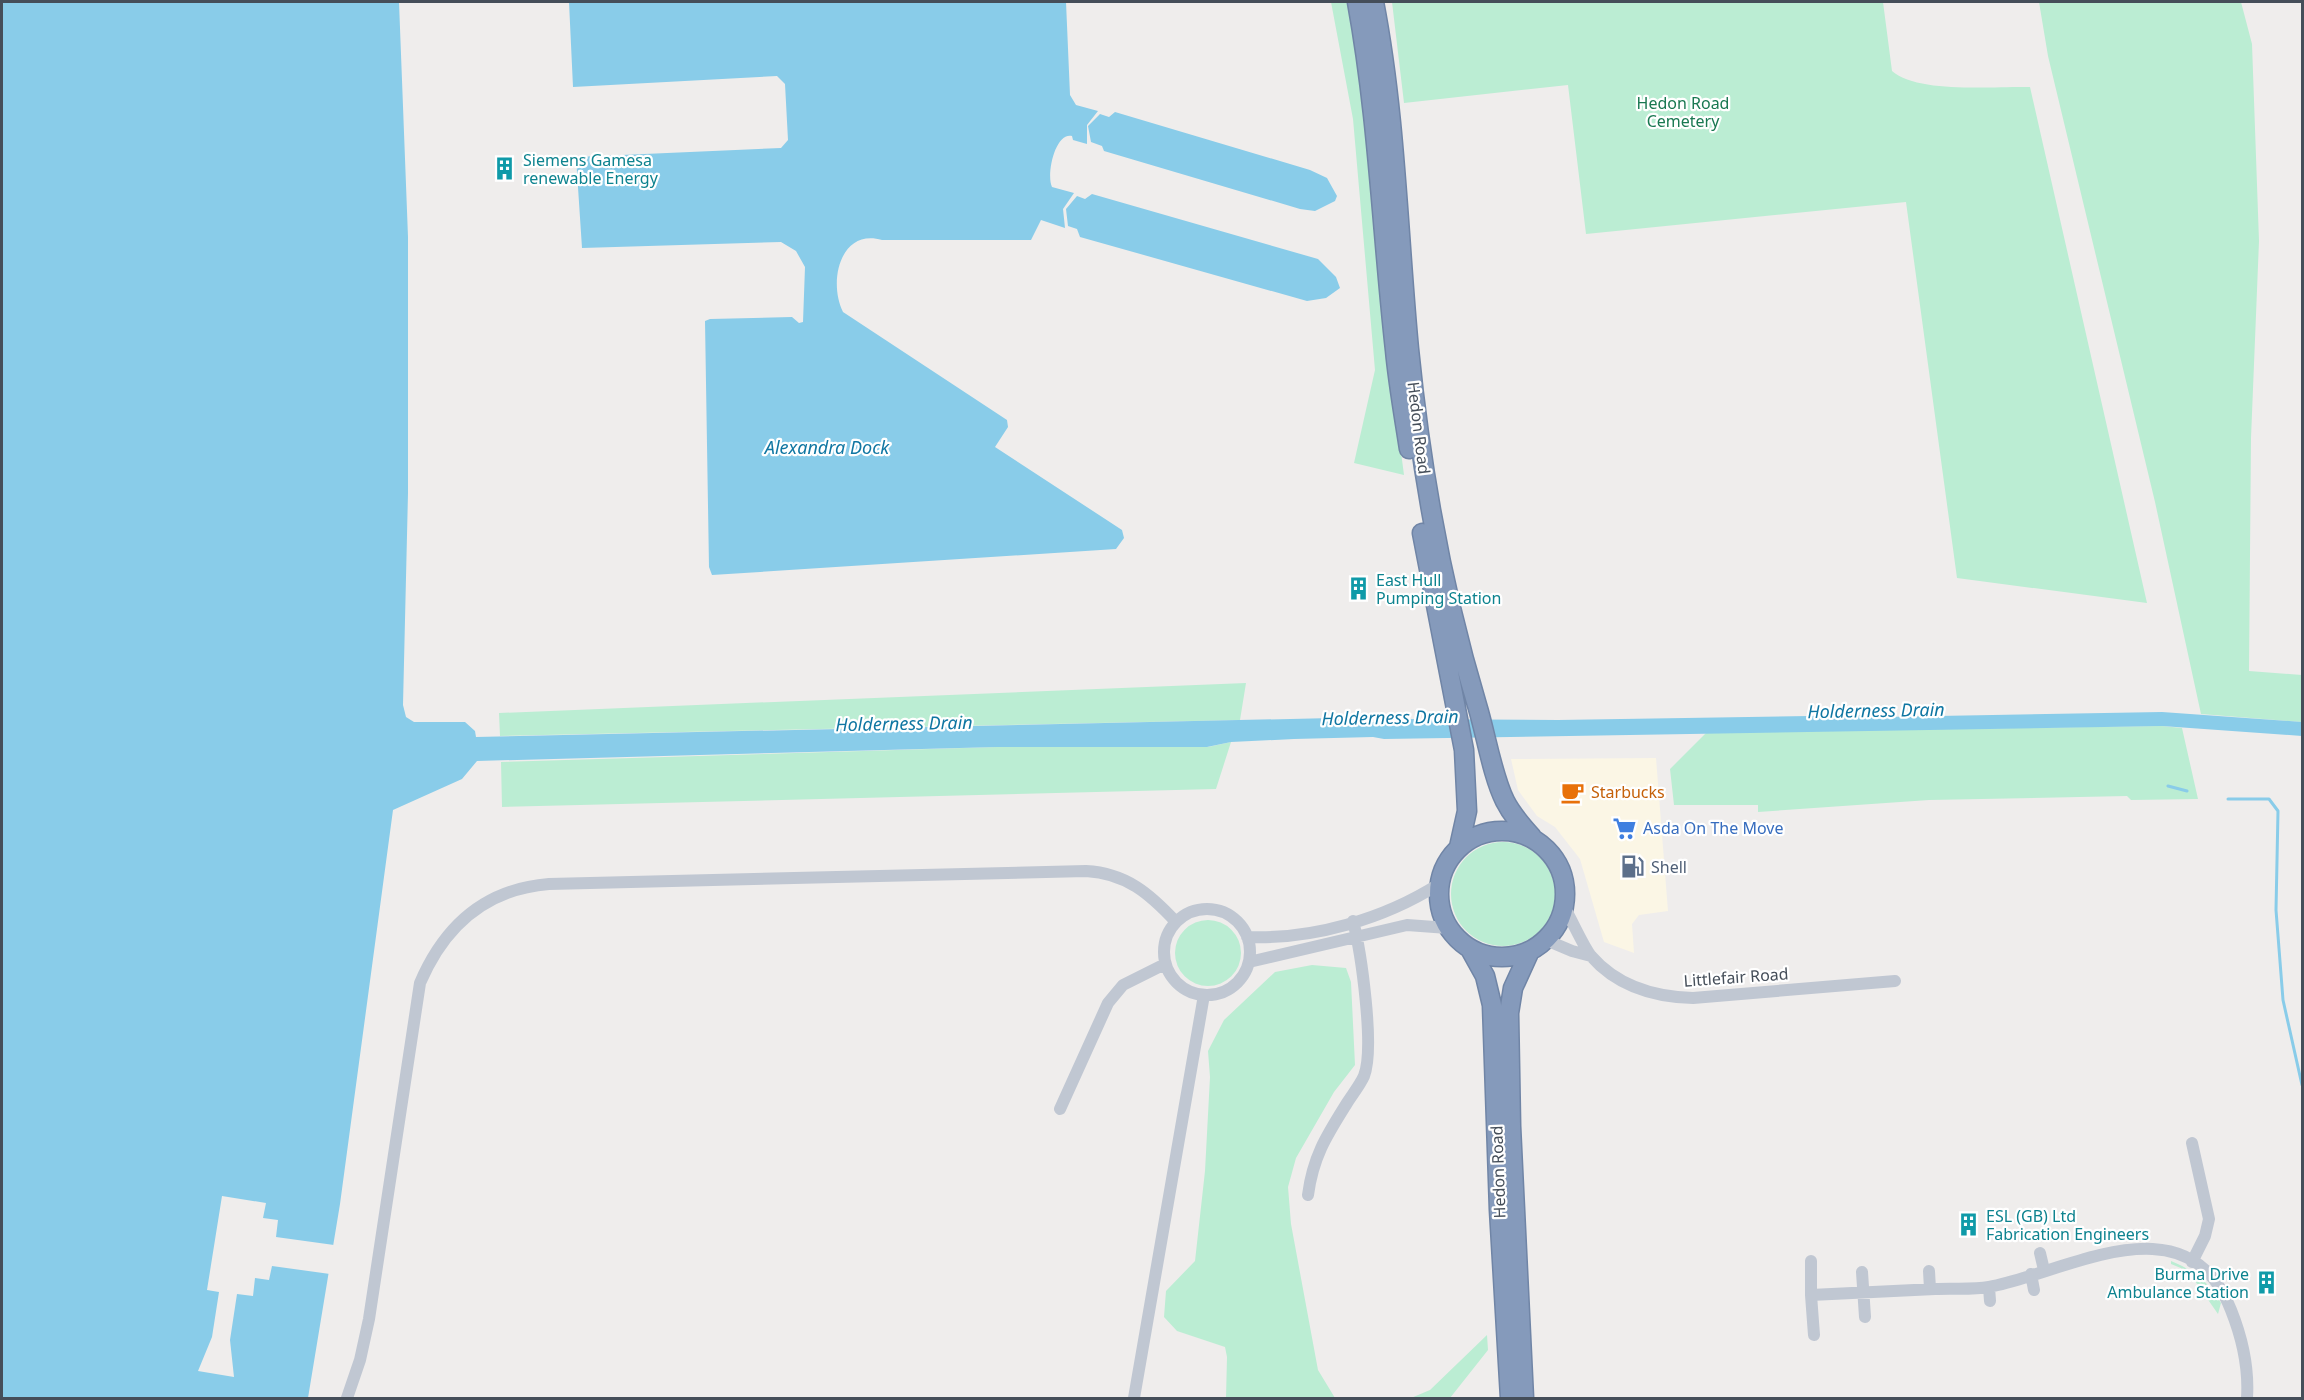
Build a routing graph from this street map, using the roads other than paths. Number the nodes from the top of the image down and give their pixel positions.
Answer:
1 (1357, 2) edge
2 (1374, 2) edge
3 (1532, 837) junction
4 (1459, 847) junction
5 (1439, 884) junction
6 (1564, 907) junction
7 (1353, 921) junction
8 (1176, 922) junction
9 (1448, 928) junction
10 (1357, 935) junction
11 (1247, 937) junction
12 (1546, 940) junction
13 (1470, 949) junction
14 (1529, 953) junction
15 (1591, 956) junction
16 (1248, 962) junction
17 (1166, 964) junction
18 (1895, 981) dead end
19 (1204, 995) junction
20 (1060, 1109) dead end
21 (2192, 1143) dead end
22 (1308, 1195) dead end
23 (2040, 1253) dead end
24 (1810, 1261) dead end
25 (2192, 1262) junction
26 (2044, 1270) junction
27 (1929, 1271) dead end
28 (1862, 1272) dead end
29 (2031, 1274) junction
30 (1989, 1287) junction
31 (1930, 1289) junction
32 (2034, 1290) dead end
33 (1863, 1293) junction
34 (1811, 1295) junction
35 (1990, 1301) dead end
36 (1864, 1317) dead end
37 (1814, 1335) dead end
38 (347, 1398) edge
39 (1134, 1398) edge
40 (1510, 1398) edge
41 (1524, 1398) edge
42 (2247, 1398) edge

1 - 4 highway, Hedon Road
2 - 3 highway, Hedon Road
3 - 4 highway
3 - 6 highway
4 - 5 highway
5 - 7 street
5 - 9 highway
6 - 12 highway
6 - 15 street, Littlefair Road
7 - 10 street
7 - 11 street
8 - 11 street
8 - 17 street
8 - 38 street
9 - 10 street
9 - 13 highway
10 - 16 street
10 - 22 street
11 - 16 street
12 - 14 highway
12 - 15 street, Littlefair Road
13 - 14 highway
13 - 40 highway, Hedon Road
14 - 41 highway, Hedon Road
15 - 18 street, Littlefair Road
16 - 19 street
17 - 19 street
17 - 20 street
19 - 39 street
21 - 25 street
23 - 26 street
24 - 34 street
25 - 26 street
25 - 42 street
26 - 29 street
27 - 31 street
28 - 33 street
29 - 30 street
29 - 32 street
30 - 31 street
30 - 35 street
31 - 33 street
33 - 34 street
33 - 36 street
34 - 37 street

